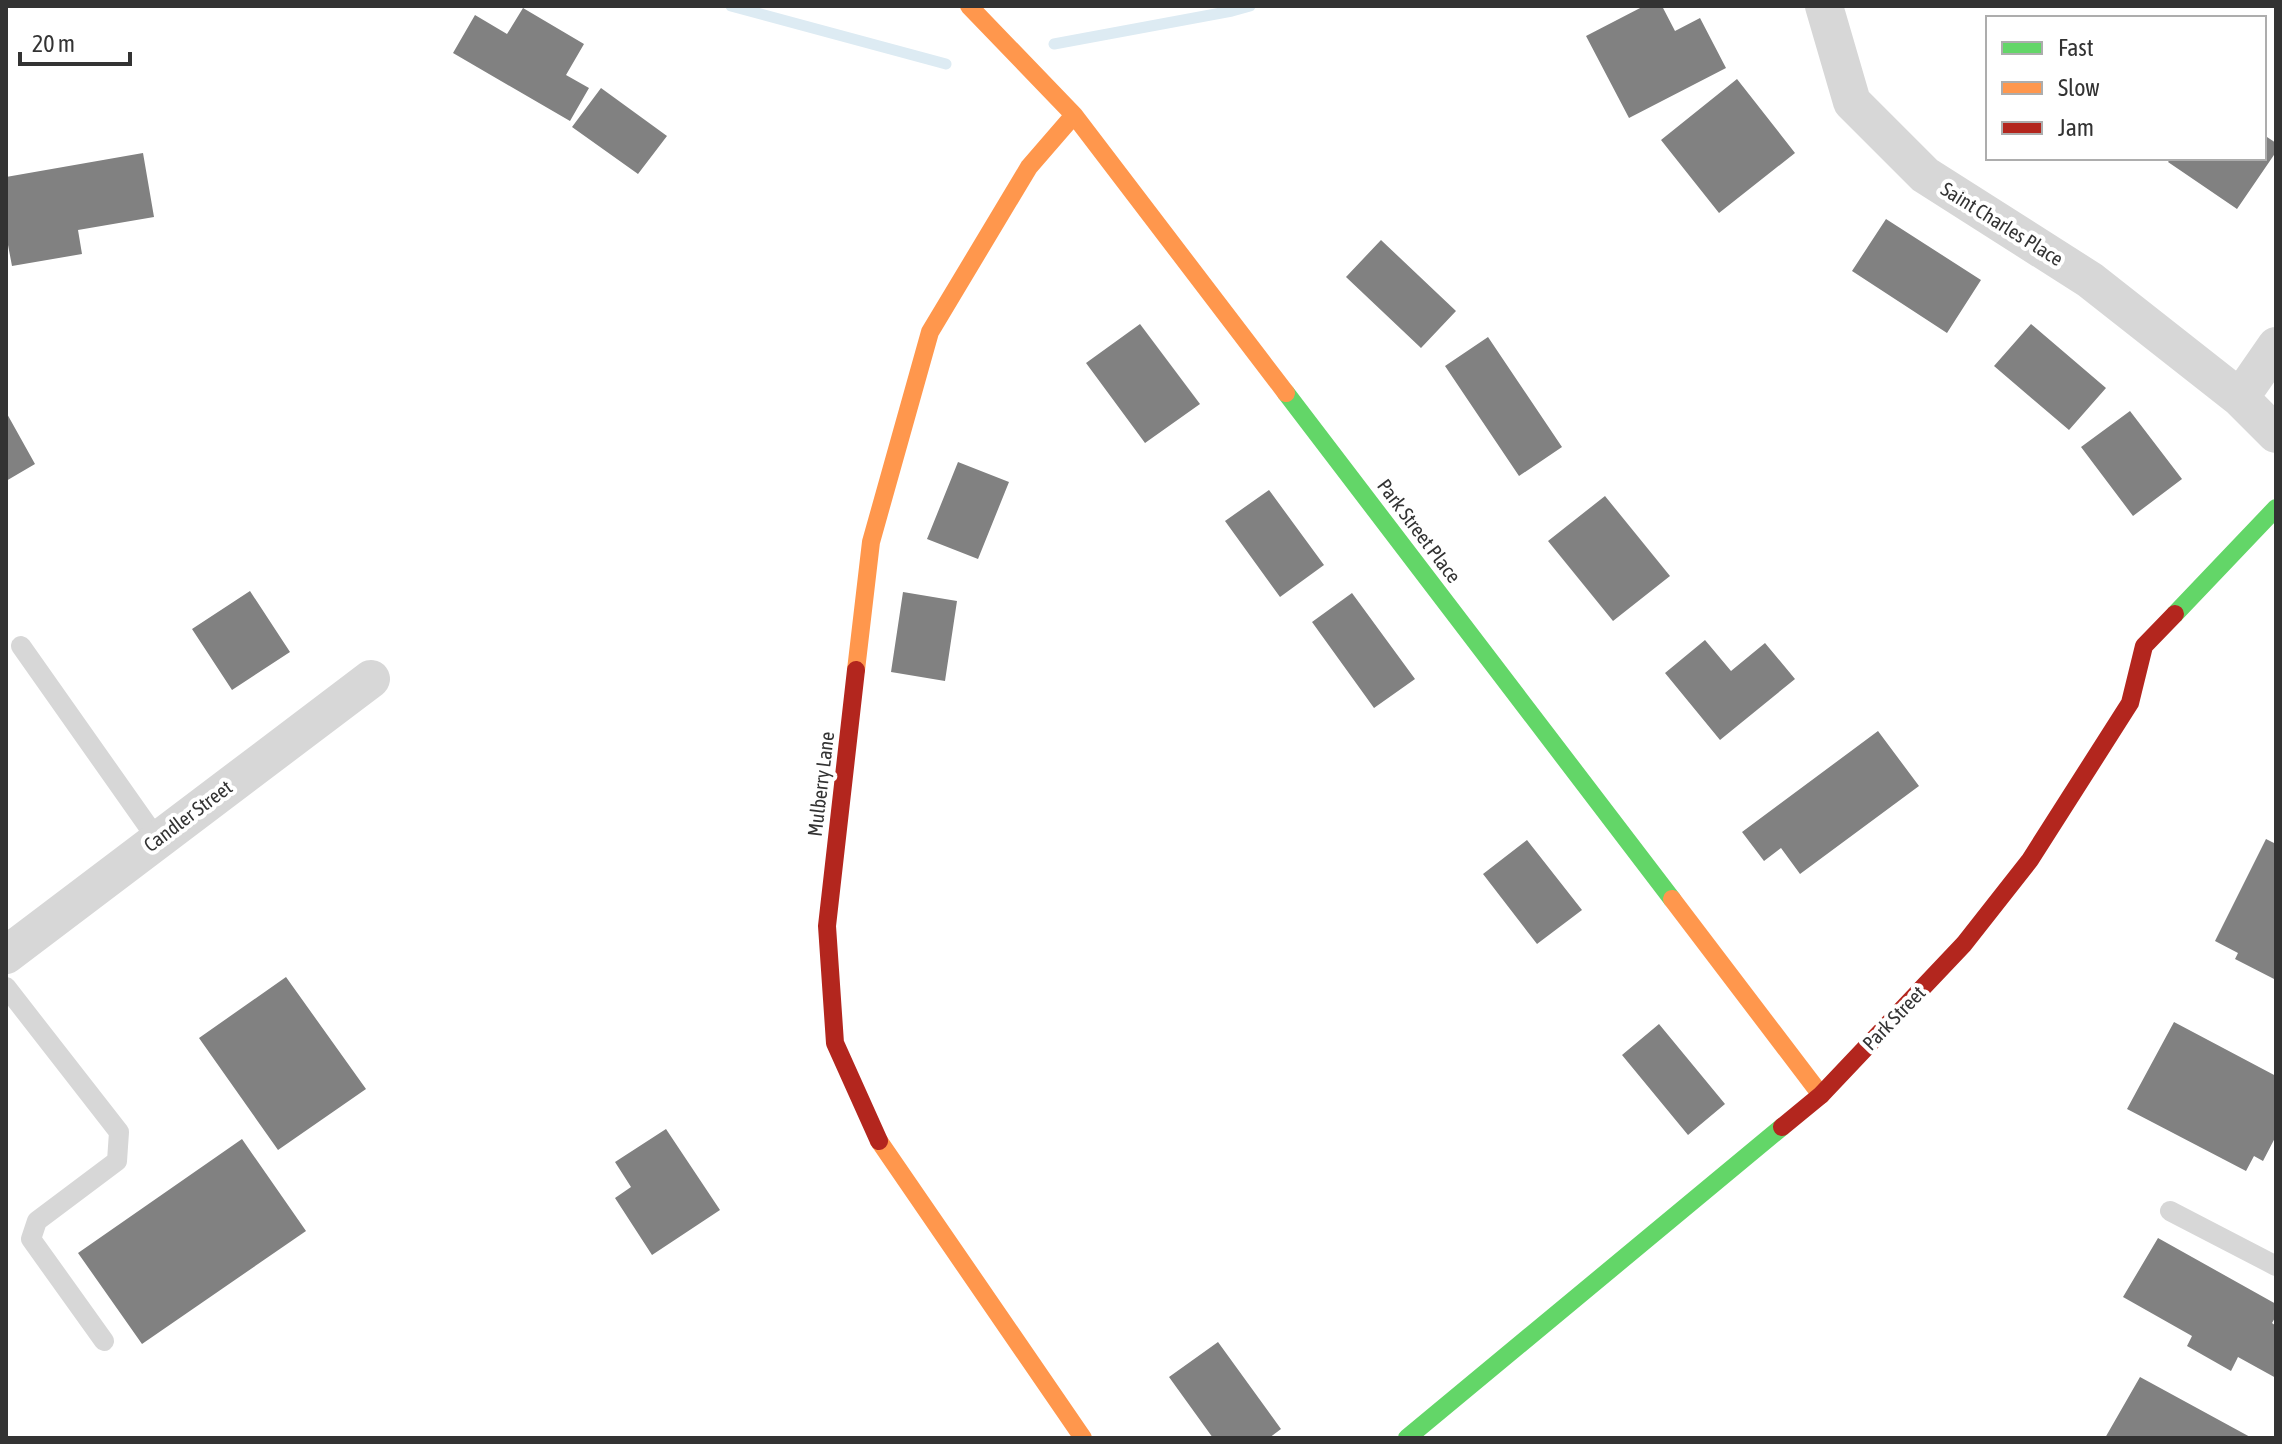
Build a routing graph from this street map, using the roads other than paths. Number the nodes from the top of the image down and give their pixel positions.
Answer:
1 (969, 6) edge
2 (1824, 6) edge
3 (1074, 115) junction
4 (2276, 346) edge
5 (2240, 398) junction
6 (2276, 434) edge
7 (2276, 508) edge
8 (21, 646) dead end
9 (371, 679) dead end
10 (157, 839) junction
11 (6, 955) edge
12 (6, 987) edge
13 (1821, 1095) junction
14 (2170, 1211) dead end
15 (2276, 1266) edge
16 (104, 1341) dead end
17 (1083, 1438) edge
18 (1407, 1438) edge

1 - 3 street, Park Street Place
2 - 5 street, Saint Charles Place
3 - 13 street, Park Street Place
3 - 17 street, Mulberry Lane
4 - 5 street
5 - 6 street
7 - 13 street, Park Street
8 - 10 lane
9 - 10 street, Candler Street
10 - 11 street, Candler Street
12 - 16 lane
13 - 18 street, Park Street
14 - 15 lane

